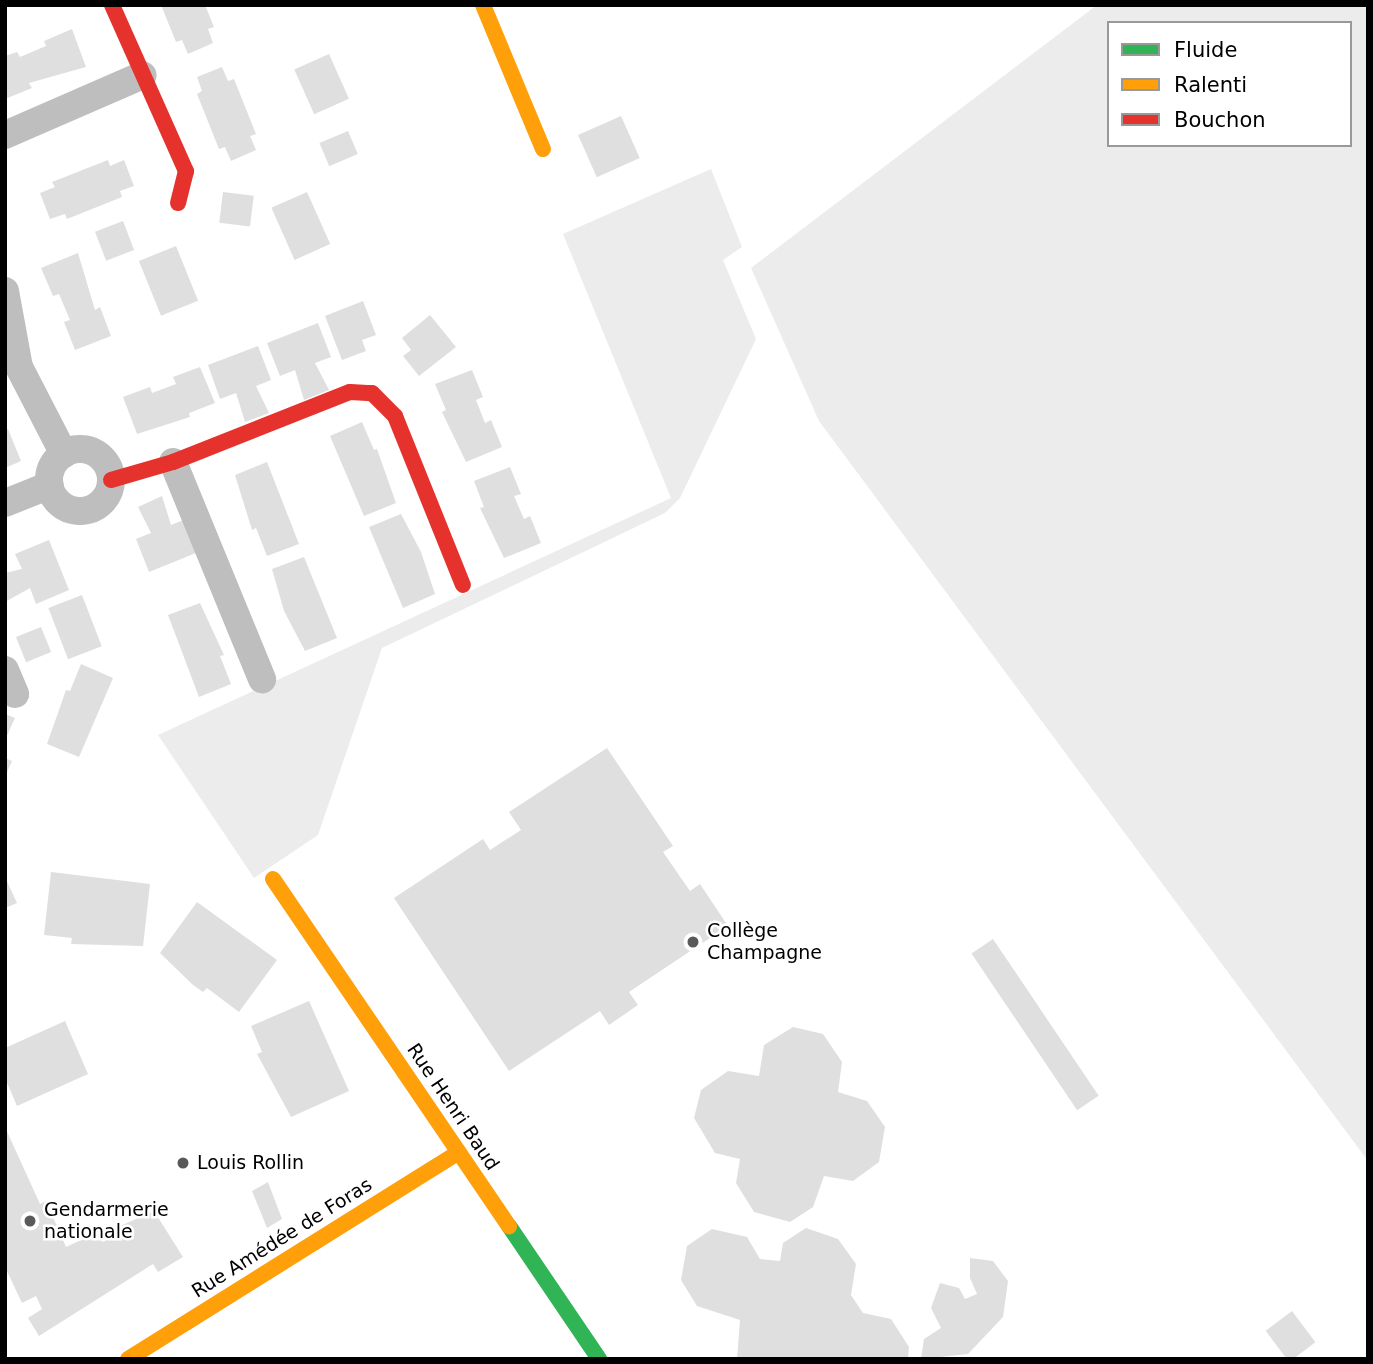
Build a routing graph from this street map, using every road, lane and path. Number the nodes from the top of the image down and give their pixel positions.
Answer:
1 (112, 5) edge
2 (483, 5) edge
3 (143, 75) junction
4 (5, 135) edge
5 (542, 149) dead end
6 (178, 203) dead end
7 (5, 291) edge
8 (64, 454) junction
9 (173, 461) junction
10 (111, 480) junction
11 (50, 485) junction
12 (5, 503) edge
13 (463, 585) dead end
14 (262, 679) dead end
15 (273, 879) dead end
16 (458, 1152) junction
17 (128, 1359) edge
18 (599, 1359) edge

1 - 3 street
2 - 5 street
3 - 4 street
3 - 6 street
7 - 8 street
8 - 10 street
8 - 11 street
9 - 10 street
9 - 13 street
9 - 14 street
10 - 11 street
11 - 12 street
15 - 16 street, Rue Henri Baud
16 - 17 street, Rue Amédée de Foras
16 - 18 street, Rue Henri Baud

